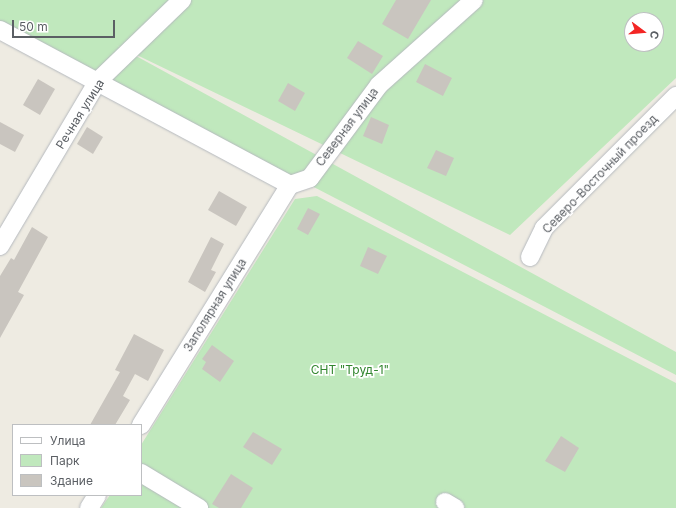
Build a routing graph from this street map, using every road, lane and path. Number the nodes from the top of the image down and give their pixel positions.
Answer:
1 (182, 0) edge
2 (474, 0) edge
3 (0, 30) edge
4 (98, 81) junction
5 (676, 96) edge
6 (290, 185) junction
7 (0, 246) edge
8 (530, 257) dead end
9 (141, 424) edge
10 (142, 474) edge
11 (96, 496) edge
12 (90, 508) edge
13 (199, 508) edge

1 - 4 street, Речная улица
2 - 6 street, Северная улица
3 - 4 street
4 - 6 street
4 - 7 street, Речная улица
5 - 8 street, Северо-Восточный проезд
6 - 9 street, Заполярная улица
10 - 13 street
11 - 12 street

